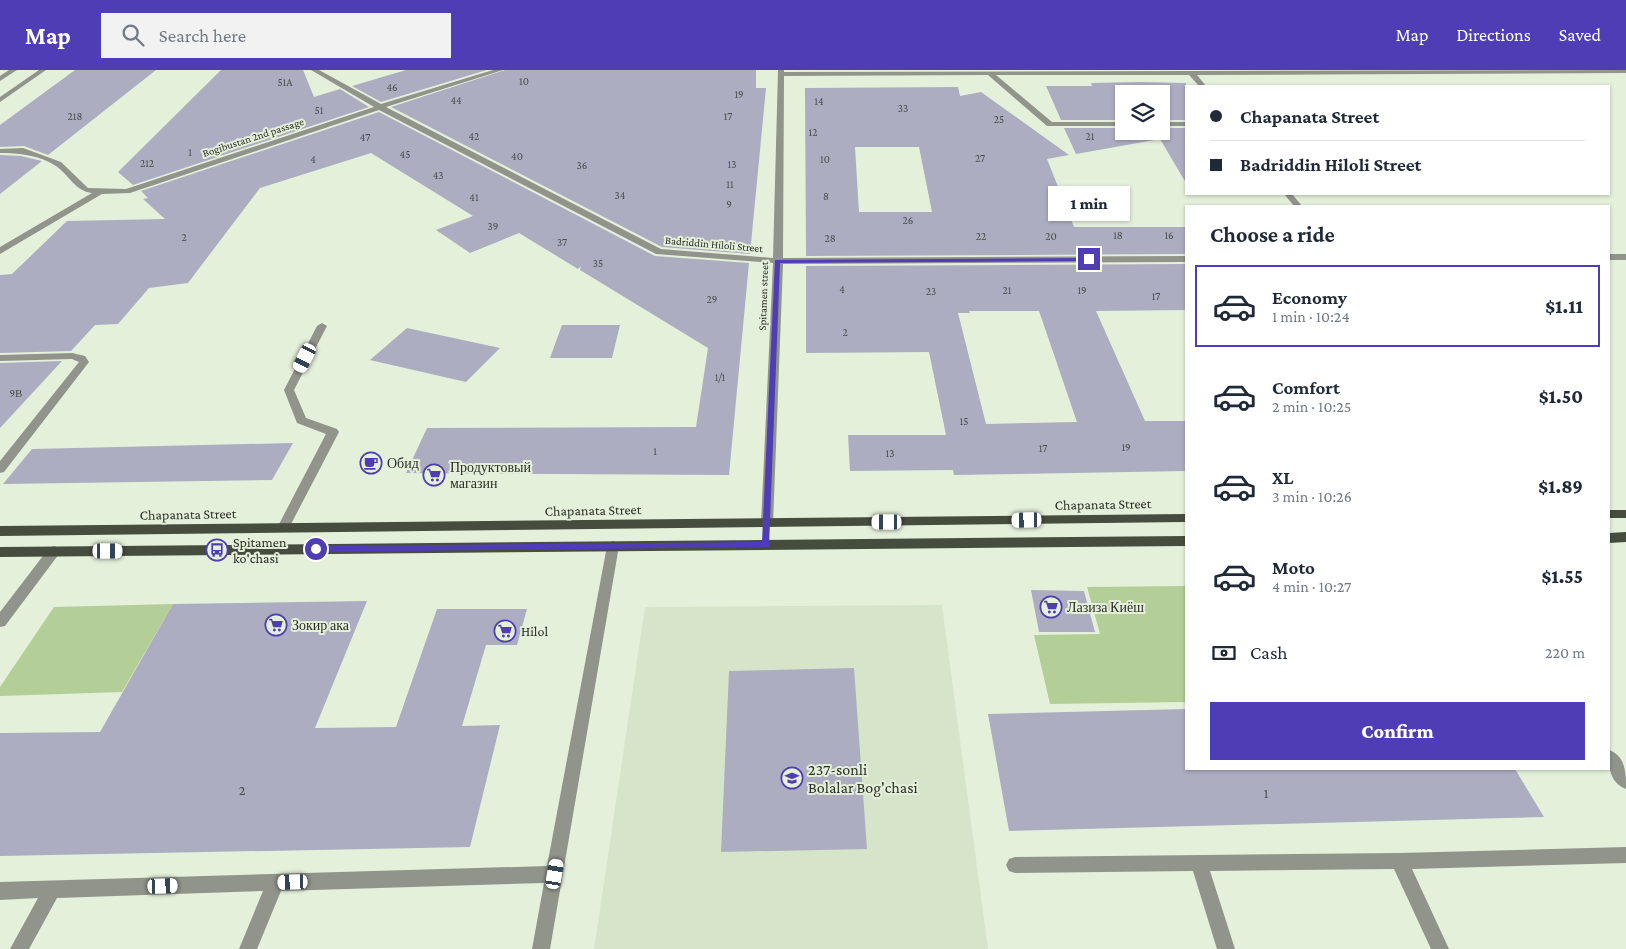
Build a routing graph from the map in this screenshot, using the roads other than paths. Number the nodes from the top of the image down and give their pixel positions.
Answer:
1 (14, 70) edge
2 (43, 70) edge
3 (314, 70) edge
4 (500, 70) edge
5 (1609, 71) edge
6 (1626, 71) edge
7 (781, 72) edge
8 (1190, 72) edge
9 (990, 74) junction
10 (0, 79) edge
11 (1626, 81) edge
12 (1202, 85) edge
13 (0, 100) edge
14 (380, 107) junction
15 (1115, 124) edge
16 (1170, 124) edge
17 (1185, 124) edge
18 (0, 151) edge
19 (100, 192) junction
20 (1289, 195) edge
21 (1297, 205) edge
22 (0, 251) edge
23 (1626, 256) edge
24 (1610, 257) edge
25 (1185, 259) edge
26 (778, 261) junction
27 (322, 326) dead end
28 (0, 358) edge
29 (0, 469) edge
30 (1610, 514) edge
31 (1626, 514) edge
32 (1185, 518) edge
33 (767, 523) junction
34 (283, 528) junction
35 (0, 531) edge
36 (1626, 537) edge
37 (1610, 538) edge
38 (1185, 541) edge
39 (766, 545) junction
40 (613, 546) junction
41 (54, 551) junction
42 (0, 552) edge
43 (0, 622) edge
44 (1610, 758) edge
45 (1626, 782) edge
46 (1626, 855) edge
47 (1399, 860) junction
48 (1199, 862) junction
49 (1015, 865) dead end
50 (555, 874) junction
51 (275, 882) junction
52 (52, 890) junction
53 (0, 891) edge
54 (20, 949) edge
55 (248, 949) edge
56 (542, 949) edge
57 (1226, 949) edge
58 (1440, 949) edge

1 - 10 street
2 - 13 street
3 - 14 street, Badriddin Hiloli Street
4 - 14 street, Bogibustan 2nd passage
5 - 6 street
5 - 8 street
5 - 11 street
7 - 9 street
7 - 26 street, Spitamen street
8 - 9 street
8 - 12 street
9 - 15 street
14 - 19 street, Bogibustan 2nd passage
14 - 26 street, Badriddin Hiloli Street
16 - 17 street
18 - 19 street
19 - 22 street
20 - 21 street
23 - 24 street
25 - 26 street, Badriddin Hiloli Street
26 - 33 street, Spitamen street
27 - 34 street
28 - 29 street
30 - 31 main road
32 - 33 main road, Chapanata Street
33 - 34 main road, Chapanata Street
33 - 39 main road
34 - 35 main road, Chapanata Street
36 - 37 main road
38 - 39 main road
39 - 40 main road
40 - 41 main road
40 - 50 street
41 - 42 main road
41 - 43 street
44 - 45 street
46 - 47 street
47 - 48 street
47 - 58 street
48 - 49 street
48 - 57 street
50 - 51 street
50 - 56 street
51 - 52 street
51 - 55 street
52 - 53 street
52 - 54 street

